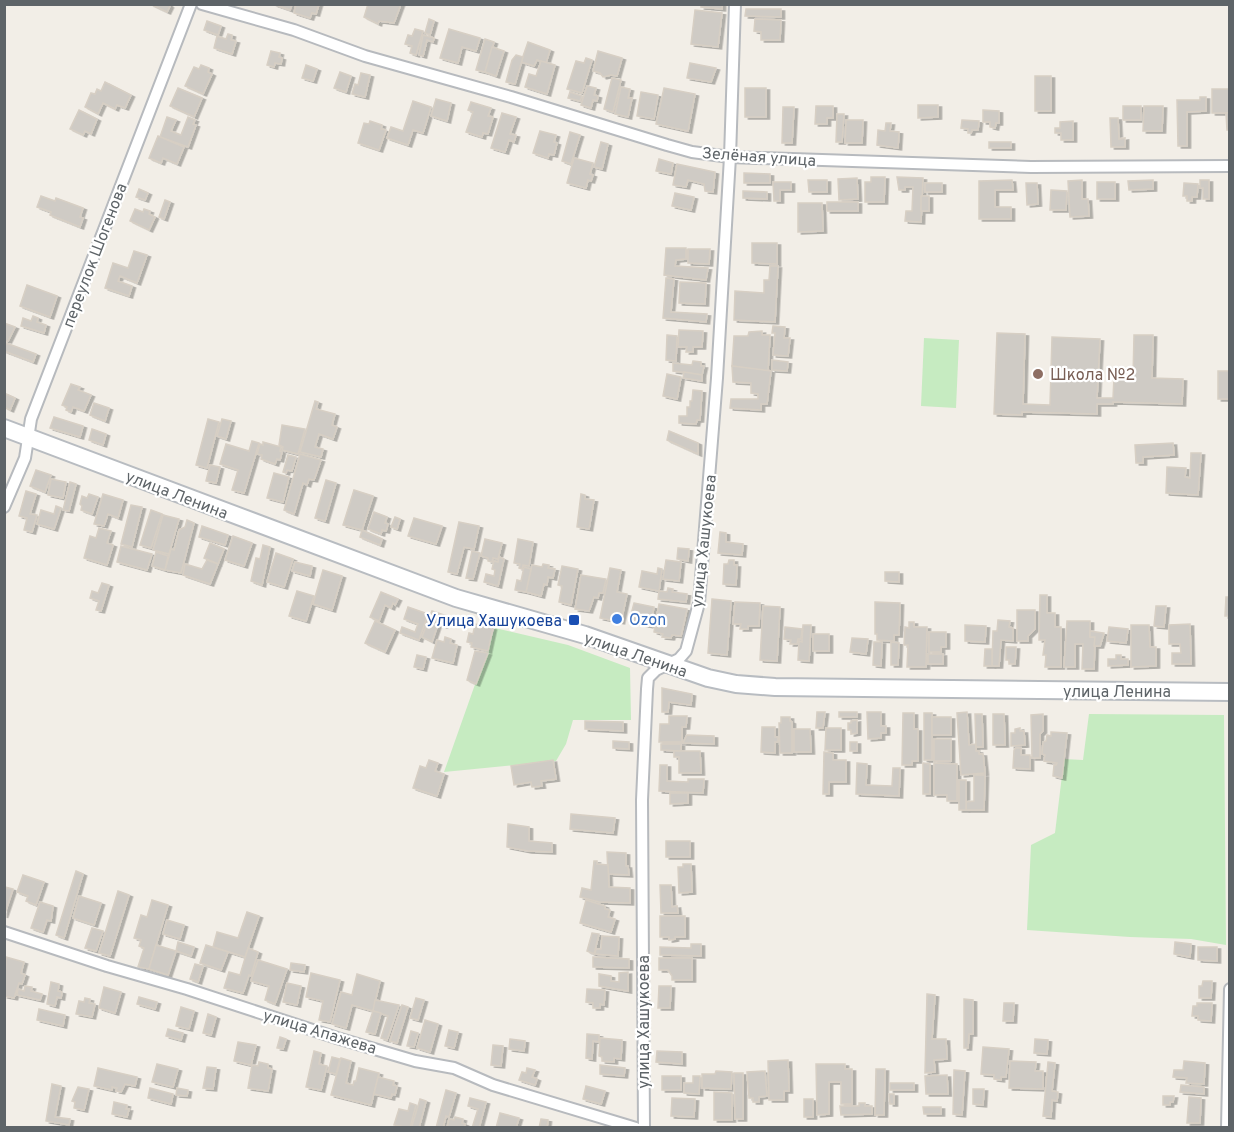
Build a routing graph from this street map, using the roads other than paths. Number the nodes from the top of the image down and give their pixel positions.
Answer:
1 (190, 4) edge
2 (202, 4) edge
3 (735, 4) edge
4 (730, 157) junction
5 (1230, 166) edge
6 (4, 428) edge
7 (28, 437) junction
8 (4, 507) edge
9 (669, 666) junction
10 (1230, 692) edge
11 (4, 932) edge
12 (1230, 989) edge
13 (636, 1128) edge
14 (644, 1128) edge
15 (1227, 1128) edge

1 - 7 street, переулок Шогенова
2 - 4 street, Зелёная улица
3 - 4 street, улица Хашукоева
4 - 5 street, Зелёная улица
4 - 9 street, улица Хашукоева
6 - 7 street, улица Ленина
7 - 8 street, переулок Шогенова
7 - 9 street, улица Ленина
9 - 10 street, улица Ленина
9 - 14 street, улица Хашукоева
11 - 13 street, улица Апажева
12 - 15 street

